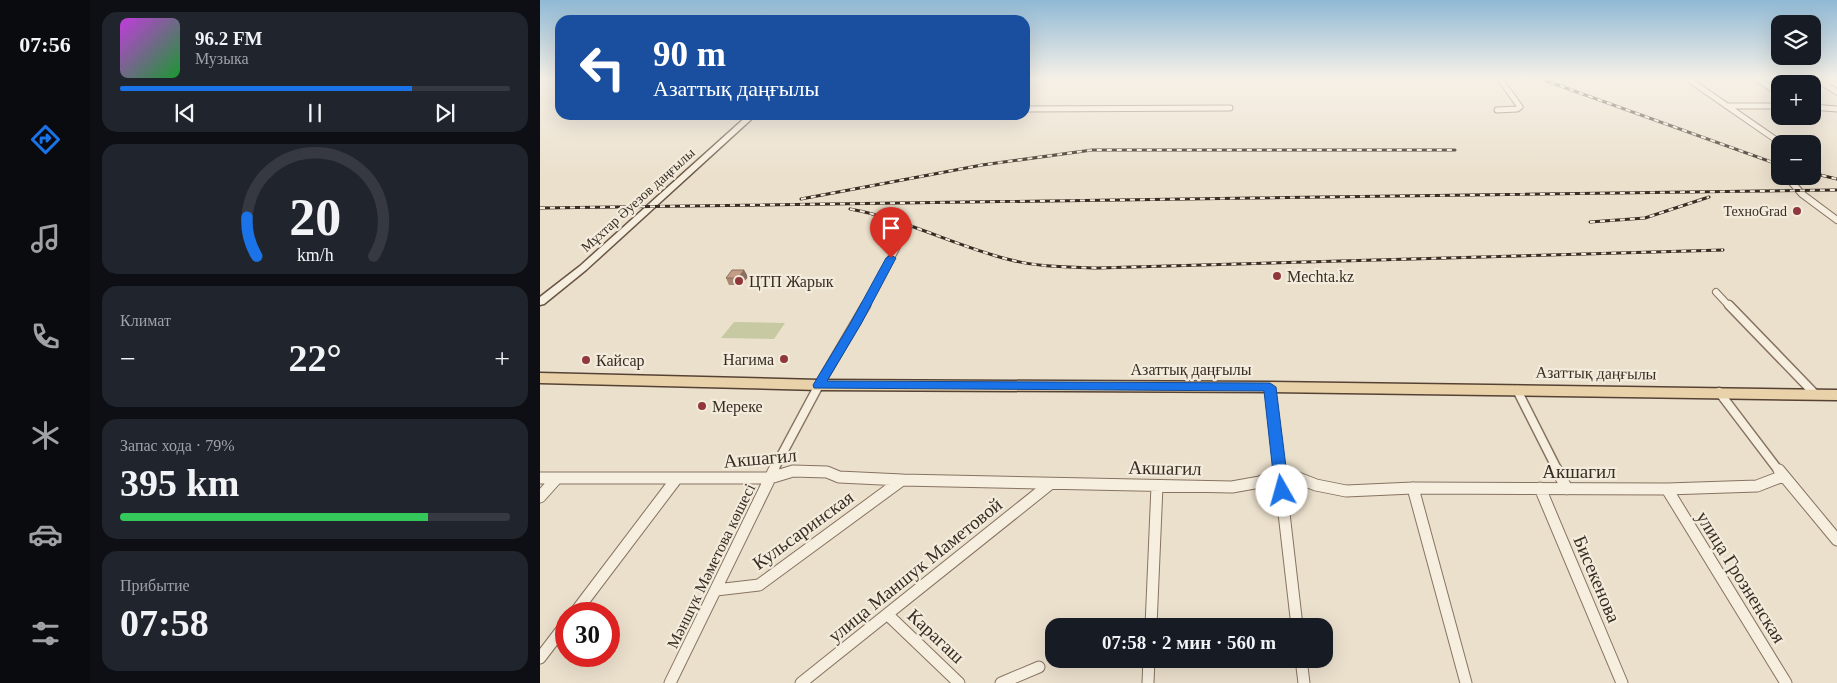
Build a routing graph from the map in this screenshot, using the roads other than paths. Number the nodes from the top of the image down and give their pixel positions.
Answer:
1 (1734, 111) edge
2 (746, 120) edge
3 (1771, 136) edge
4 (1791, 185) edge
5 (1837, 220) edge
6 (908, 226) dead end
7 (1716, 292) dead end
8 (540, 302) edge
9 (542, 378) edge
10 (819, 385) junction
11 (1270, 387) junction
12 (1516, 390) junction
13 (1719, 392) junction
14 (1815, 394) junction
15 (1837, 395) edge
16 (1280, 471) junction
17 (1783, 476) junction
18 (540, 478) edge
19 (557, 478) junction
20 (677, 478) junction
21 (770, 478) junction
22 (902, 480) junction
23 (1050, 484) junction
24 (1157, 486) junction
25 (1413, 488) junction
26 (1540, 488) junction
27 (1566, 489) junction
28 (1667, 489) junction
29 (540, 497) edge
30 (1837, 540) edge
31 (716, 590) junction
32 (583, 602) edge
33 (888, 615) junction
34 (1151, 618) edge
35 (1296, 618) edge
36 (555, 638) edge
37 (540, 658) edge
38 (1040, 667) dead end
39 (1149, 668) edge
40 (1302, 668) edge
41 (670, 683) edge
42 (801, 683) edge
43 (959, 683) edge
44 (1001, 683) edge
45 (1148, 683) edge
46 (1304, 683) edge
47 (1466, 683) edge
48 (1622, 683) edge
49 (1786, 683) edge

1 - 3 street
2 - 8 main road, Мұхтар Әуезов даңғылы
4 - 5 street
6 - 10 street, Мәншүк Мәметова көшесі
7 - 14 street
9 - 10 main road, Азаттық даңғылы
10 - 11 main road, Азаттық даңғылы
10 - 21 street, Мәншүк Мәметова көшесі
11 - 12 main road, Азаттық даңғылы
11 - 16 street
12 - 13 main road, Азаттық даңғылы
12 - 27 street
13 - 14 main road, Азаттық даңғылы
13 - 17 street
14 - 15 main road, Азаттық даңғылы
16 - 24 street, Акшагил
16 - 25 street, Акшагил
16 - 35 street
17 - 28 street, Акшагил
17 - 30 street
18 - 19 street, Акшагил
19 - 20 street, Акшагил
19 - 29 street
20 - 21 street, Акшагил
20 - 32 street
21 - 22 street, Акшагил
21 - 31 street, Мәншүк Мәметова көшесі
22 - 23 street, Акшагил
22 - 31 street, Кульсаринская
23 - 24 street, Акшагил
23 - 33 street, улица Маншук Маметовой
24 - 34 street
25 - 26 street, Акшагил
25 - 47 street
26 - 27 street, Акшагил
26 - 48 street, Бисекенова
27 - 28 street, Акшагил
28 - 49 street, улица Грозненская
31 - 41 street, Мәншүк Мәметова көшесі
33 - 42 street, улица Маншук Маметовой
33 - 43 street, Карагаш
36 - 37 street
38 - 44 street
39 - 45 street
40 - 46 street

